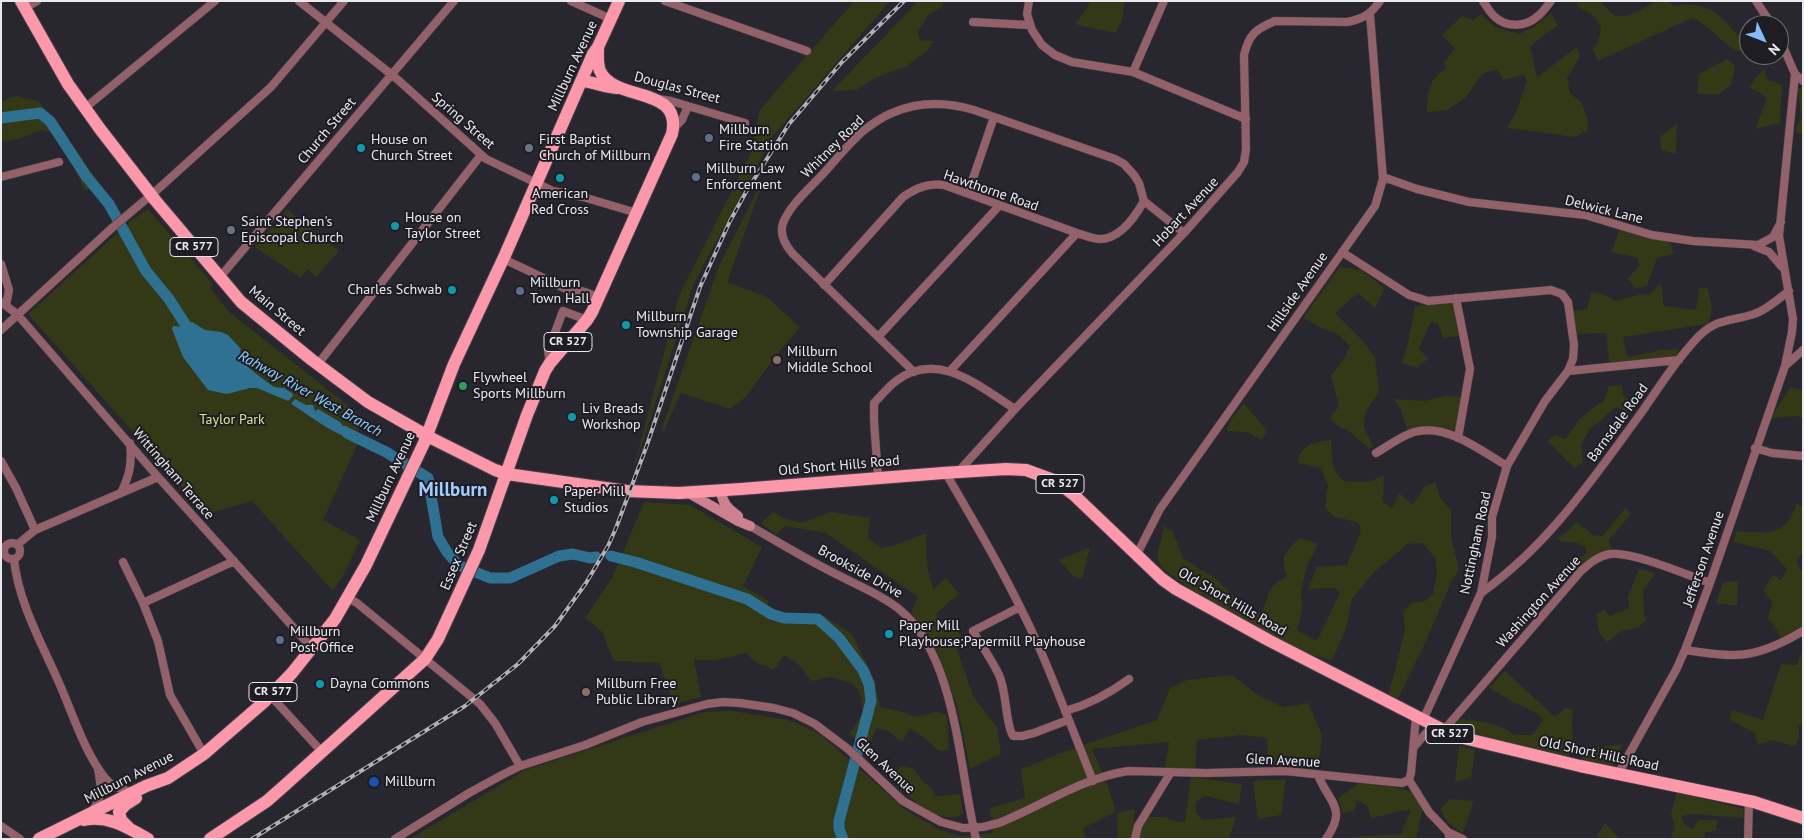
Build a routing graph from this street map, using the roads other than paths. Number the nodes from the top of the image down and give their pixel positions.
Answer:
1 (37, 1) edge
2 (215, 1) edge
3 (299, 1) edge
4 (344, 1) edge
5 (454, 1) edge
6 (571, 1) edge
7 (619, 1) edge
8 (665, 1) edge
9 (1029, 1) edge
10 (1164, 1) edge
11 (1380, 1) edge
12 (1483, 1) edge
13 (1551, 1) edge
14 (1756, 1) edge
15 (23, 5) edge
16 (1370, 14) junction
17 (1765, 15) edge
18 (611, 20) junction
19 (326, 22) junction
20 (974, 22) dead end
21 (1029, 25) junction
22 (598, 48) junction
23 (806, 51) dead end
24 (1789, 60) edge
25 (1133, 72) junction
26 (1795, 74) junction
27 (391, 75) junction
28 (582, 81) junction
29 (1803, 81) edge
30 (617, 88) junction
31 (652, 98) junction
32 (688, 106) junction
33 (85, 108) junction
34 (994, 117) junction
35 (1246, 119) junction
36 (745, 124) dead end
37 (673, 129) junction
38 (481, 155) junction
39 (58, 162) dead end
40 (1, 177) edge
41 (1383, 178) junction
42 (537, 182) junction
43 (968, 193) junction
44 (151, 195) junction
45 (1144, 202) junction
46 (999, 206) junction
47 (637, 213) junction
48 (1781, 222) junction
49 (1077, 233) junction
50 (1184, 233) junction
51 (1752, 245) junction
52 (1342, 252) junction
53 (503, 259) junction
54 (1, 264) edge
55 (1784, 270) junction
56 (220, 277) junction
57 (824, 285) junction
58 (1789, 291) junction
59 (1456, 298) junction
60 (598, 301) junction
61 (3, 303) edge
62 (17, 314) junction
63 (587, 320) junction
64 (1, 330) edge
65 (878, 337) junction
66 (1803, 350) edge
67 (1679, 360) junction
68 (550, 363) junction
69 (318, 364) junction
70 (1785, 366) junction
71 (950, 371) junction
72 (1568, 371) junction
73 (914, 372) junction
74 (1015, 409) junction
75 (427, 436) junction
76 (1458, 438) junction
77 (130, 443) junction
78 (1755, 448) junction
79 (1376, 453) dead end
80 (1803, 456) edge
81 (1, 461) edge
82 (1507, 466) junction
83 (952, 472) junction
84 (507, 474) junction
85 (158, 476) junction
86 (878, 477) junction
87 (627, 491) joint
88 (716, 491) junction
89 (686, 492) junction
90 (121, 493) junction
91 (717, 510) junction
92 (750, 526) junction
93 (35, 530) junction
94 (17, 545) junction
95 (3, 546) edge
96 (1137, 554) junction
97 (14, 559) junction
98 (234, 561) junction
99 (123, 562) dead end
100 (1710, 583) junction
101 (1481, 593) junction
102 (348, 598) junction
103 (143, 603) junction
104 (1020, 607) junction
105 (1803, 631) edge
106 (312, 648) junction
107 (1685, 650) junction
108 (425, 659) junction
109 (1129, 679) dead end
110 (270, 695) junction
111 (1065, 711) junction
112 (1068, 720) junction
113 (1429, 723) junction
114 (1413, 749) junction
115 (322, 752) junction
116 (204, 754) junction
117 (520, 766) junction
118 (97, 767) junction
119 (1171, 772) junction
120 (1618, 774) junction
121 (1318, 775) junction
122 (168, 778) junction
123 (1409, 780) junction
124 (1093, 781) junction
125 (134, 792) junction
126 (1748, 801) junction
127 (90, 814) junction
128 (1803, 818) edge
129 (77, 821) junction
130 (1, 826) edge
131 (129, 828) junction
132 (973, 828) junction
133 (1449, 835) edge
134 (20, 839) edge
135 (39, 839) edge
136 (148, 839) edge
137 (210, 839) edge
138 (395, 839) edge
139 (976, 839) edge
140 (1134, 839) edge
141 (1326, 839) edge
142 (1463, 839) edge
143 (1748, 839) edge

1 - 15 street
2 - 33 street
3 - 19 street, Spring Street
4 - 19 street
5 - 27 street, Church Street
6 - 18 street
7 - 18 main road, Millburn Avenue
8 - 23 street
9 - 21 street
10 - 25 street
11 - 16 street
12 - 13 street
14 - 17 street
15 - 33 main road, Main Street / CR 577
16 - 35 street, Hobart Avenue
16 - 41 street, Hillside Avenue
18 - 22 main road, Millburn Avenue
19 - 27 street, Spring Street
19 - 44 street
20 - 21 street
21 - 25 street
22 - 28 main road, Millburn Avenue
22 - 30 main road, Douglas Street
24 - 26 street
25 - 35 street
26 - 29 street
26 - 48 street
27 - 38 street, Spring Street
27 - 56 street, Church Street
28 - 30 main road
28 - 42 main road, Millburn Avenue
30 - 31 main road, Douglas Street
31 - 32 street, Douglas Street
31 - 37 main road
32 - 36 street, Douglas Street
32 - 37 street, Essex Street
33 - 44 main road, Main Street / CR 577
34 - 43 street
34 - 45 street, Whitney Road
34 - 57 street, Whitney Road
35 - 50 street, Hobart Avenue
37 - 47 main road, Essex Street / CR 527
38 - 42 street, Spring Street
38 - 69 street
39 - 40 street
41 - 51 street, Delwick Lane
41 - 52 street, Hillside Avenue
42 - 47 street, Spring Street
42 - 53 main road, Millburn Avenue
43 - 46 street, Hawthorne Road
43 - 57 street, Hawthorne Road
44 - 56 main road, Main Street / CR 577
44 - 62 street
45 - 49 street, Hawthorne Road
45 - 50 street
46 - 49 street, Hawthorne Road
46 - 65 street
47 - 60 main road, Essex Street / CR 527
48 - 51 street, Delwick Lane
48 - 55 street
49 - 71 street
50 - 74 street, Hobart Avenue
51 - 55 street
52 - 59 street
52 - 96 street, Hillside Avenue
53 - 60 street
53 - 75 main road, Millburn Avenue
54 - 61 street
55 - 58 street
56 - 69 main road, Main Street / CR 577
57 - 65 street, Whitney Road
58 - 67 street, Barnsdale Road
58 - 70 street
59 - 72 street
59 - 76 street
60 - 63 main road, Essex Street / CR 527
61 - 62 street, Wittingham Terrace
62 - 64 street
62 - 77 street, Wittingham Terrace
63 - 68 main road, Essex Street / CR 527
63 - 68 street
65 - 73 street, Whitney Road
66 - 70 street, Jefferson Avenue
67 - 72 street
67 - 101 street, Barnsdale Road
68 - 84 main road, Essex Street / CR 527
69 - 75 main road, Main Street / CR 577
70 - 78 street, Jefferson Avenue
71 - 73 street
71 - 74 street
72 - 82 street, Nottingham Road
73 - 86 street
74 - 83 street, Hobart Avenue
75 - 84 main road, Main Street / CR 527
75 - 102 main road, Millburn Avenue / CR 577
76 - 79 street
76 - 82 street
77 - 85 street, Wittingham Terrace
77 - 90 street
78 - 80 street
78 - 100 street, Jefferson Avenue
81 - 93 street
82 - 101 street, Nottingham Road
83 - 86 main road, Old Short Hills Road / CR 527
83 - 96 main road, Old Short Hills Road / CR 527
83 - 104 street
84 - 87 main road, Main Street / CR 527
84 - 108 main road, Essex Street
85 - 90 street
85 - 98 street, Wittingham Terrace
86 - 88 main road, Old Short Hills Road / CR 527
87 - 89 main road, Old Short Hills Road / CR 527
88 - 89 main road, Old Short Hills Road / CR 527
88 - 91 main road
88 - 92 main road, Brookside Drive
89 - 91 main road, Brookside Drive
90 - 93 street
91 - 92 main road, Brookside Drive
92 - 132 street, Brookside Drive
93 - 94 street
94 - 95 street
94 - 97 street
95 - 97 street
96 - 113 main road, Old Short Hills Road / CR 527
97 - 118 street
98 - 103 street
98 - 106 street, Wittingham Terrace
99 - 103 street
100 - 107 street, Jefferson Avenue
100 - 113 street, Washington Avenue
101 - 113 street, Nottingham Road
102 - 106 main road, Millburn Avenue / CR 577
102 - 108 street
103 - 116 street
104 - 111 street
104 - 112 street
105 - 107 street
106 - 110 main road, Millburn Avenue / CR 577
107 - 120 street, Jefferson Avenue
108 - 115 main road, Essex Street
108 - 117 street
109 - 111 street
110 - 115 street
110 - 116 main road, Millburn Avenue / CR 577
111 - 112 street
112 - 124 street
113 - 114 street
113 - 114 street
113 - 120 main road, Old Short Hills Road / CR 527
114 - 123 street
115 - 137 main road, Essex Street
116 - 122 main road, Millburn Avenue / CR 577
117 - 132 street, Glen Avenue
117 - 138 street, Glen Avenue
118 - 125 street
118 - 127 street
119 - 121 street, Glen Avenue
119 - 124 street, Glen Avenue
119 - 140 street
120 - 126 main road, Old Short Hills Road / CR 527
121 - 123 street, Glen Avenue
121 - 141 street
122 - 125 main road, Millburn Avenue / CR 577
122 - 131 main road
123 - 133 street
124 - 132 street, Glen Avenue
125 - 127 main road, Millburn Avenue / CR 577
126 - 128 main road, Old Short Hills Road / CR 527
126 - 143 street
127 - 129 main road, Millburn Avenue / CR 577
129 - 131 main road, CR 577
129 - 135 main road, Millburn Avenue / CR 577
130 - 134 street
131 - 136 main road, CR 577
132 - 139 street, Brookside Drive
133 - 142 street

